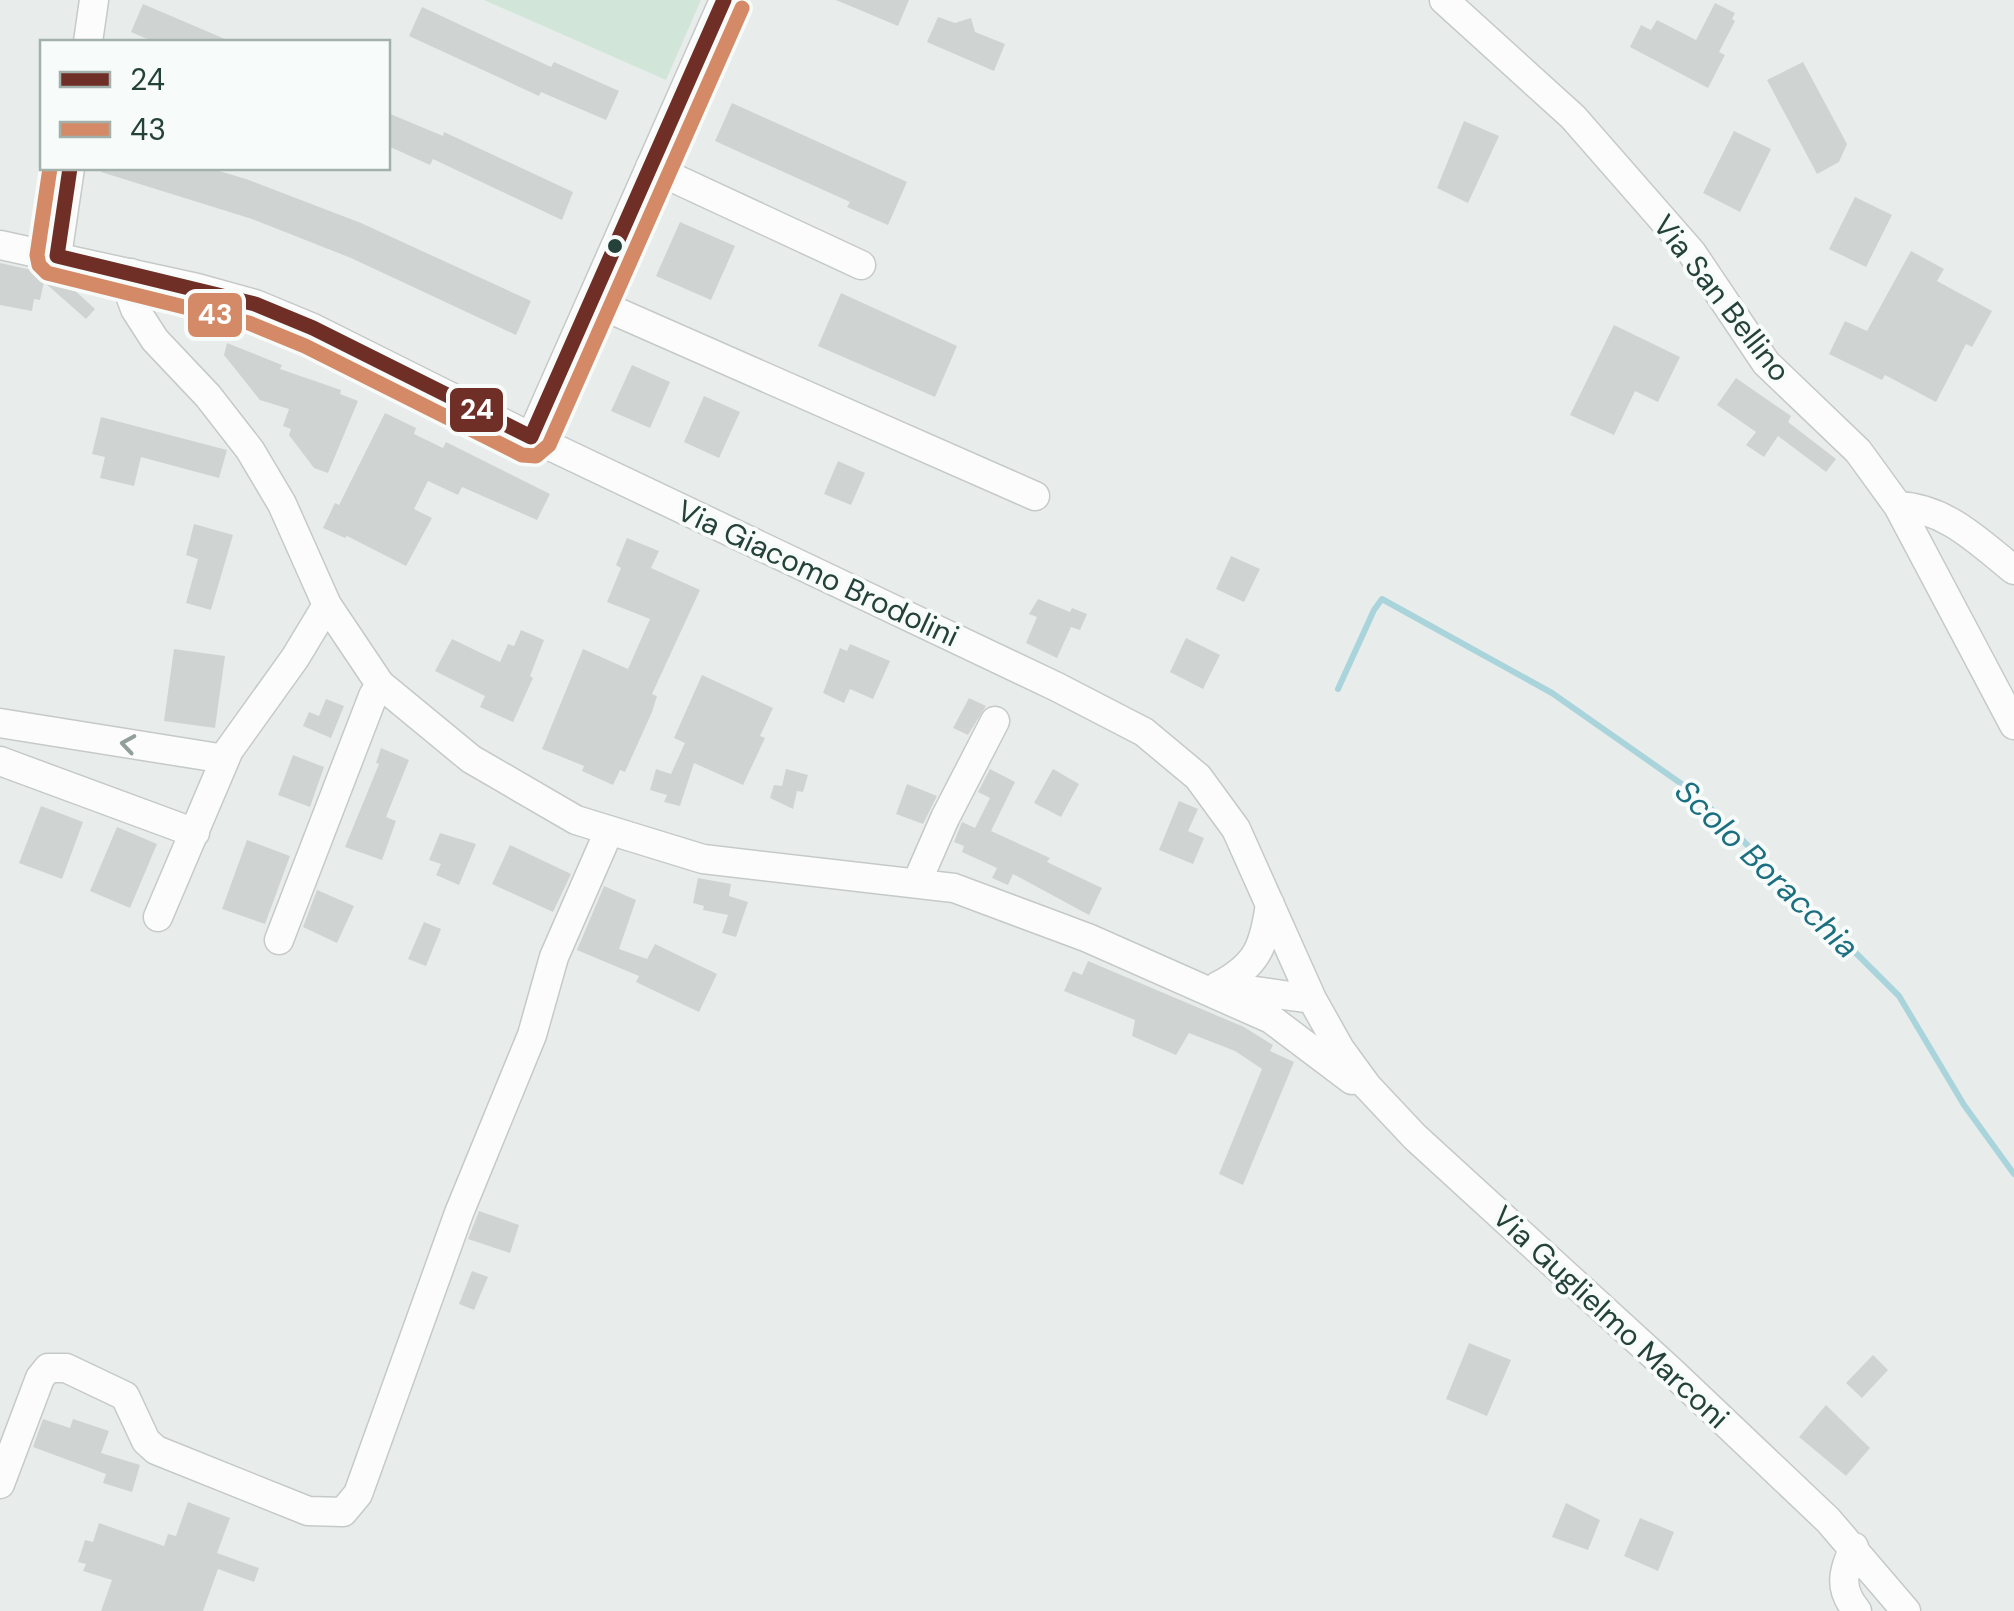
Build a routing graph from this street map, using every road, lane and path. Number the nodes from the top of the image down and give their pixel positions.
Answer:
1 (94, 0) edge
2 (724, 0) edge
3 (1444, 0) edge
4 (88, 40) edge
5 (650, 167) junction
6 (70, 170) edge
7 (0, 245) edge
8 (57, 256) junction
9 (861, 265) dead end
10 (131, 273) junction
11 (592, 301) junction
12 (531, 437) junction
13 (1035, 496) dead end
14 (1898, 506) junction
15 (2014, 570) edge
16 (327, 605) junction
17 (380, 684) junction
18 (995, 721) dead end
19 (0, 723) edge
20 (2014, 725) edge
21 (225, 759) junction
22 (0, 760) edge
23 (609, 831) junction
24 (195, 833) junction
25 (917, 882) junction
26 (1270, 902) junction
27 (158, 917) dead end
28 (279, 940) dead end
29 (1205, 985) junction
30 (1314, 1002) junction
31 (1271, 1019) junction
32 (1368, 1086) junction
33 (0, 1484) edge
34 (1854, 1547) junction
35 (1857, 1611) edge
36 (1906, 1611) edge

1 - 4 street
2 - 5 street
3 - 14 street, Via San Bellino
5 - 9 street
5 - 11 street
6 - 8 street
7 - 8 street
8 - 10 street
10 - 12 street, Via Giacomo Brodolini
10 - 16 street, Via Guglielmo Marconi
11 - 12 street
11 - 13 street
12 - 26 street, Via Giacomo Brodolini
14 - 15 street
14 - 20 street, Via San Bellino
16 - 17 street, Via Guglielmo Marconi
16 - 21 street
17 - 23 street, Via Guglielmo Marconi
17 - 28 street
18 - 25 street
21 -> 19 street
21 - 24 street
22 - 24 street
23 - 25 street, Via Guglielmo Marconi
23 - 33 street
24 - 27 street
25 - 29 street, Via Guglielmo Marconi
26 - 29 street
26 - 30 street, Via Giacomo Brodolini
29 - 30 street, Via Guglielmo Marconi
29 - 31 street, Via Guglielmo Marconi
30 - 31 street
30 - 32 street, Via Guglielmo Marconi
31 - 32 street, Via Guglielmo Marconi
32 - 34 street, Via Guglielmo Marconi
34 - 35 street
34 - 36 street, Via Guglielmo Marconi

